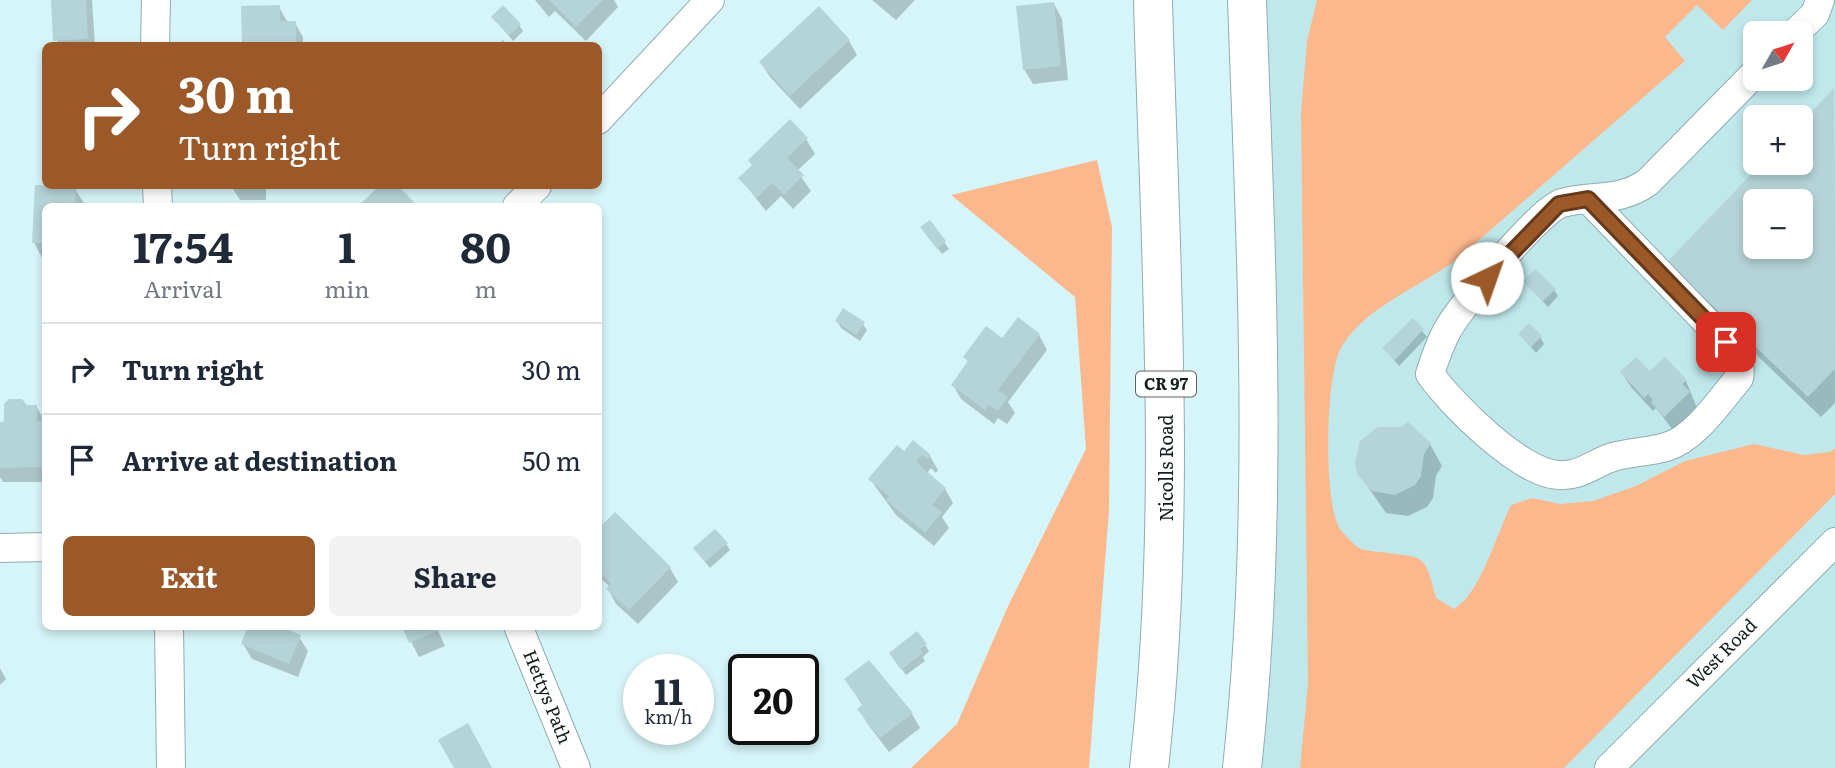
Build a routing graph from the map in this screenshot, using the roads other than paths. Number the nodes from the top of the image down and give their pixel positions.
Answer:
1 (156, 0) edge
2 (710, 0) edge
3 (1147, 0) edge
4 (1153, 0) edge
5 (1247, 0) edge
6 (1825, 2) edge
7 (1809, 21) edge
8 (155, 42) edge
9 (1155, 66) junction
10 (1743, 85) edge
11 (602, 116) edge
12 (534, 189) edge
13 (1588, 199) junction
14 (520, 203) edge
15 (42, 547) edge
16 (0, 548) edge
17 (1833, 549) edge
18 (169, 630) edge
19 (520, 630) edge
20 (171, 768) edge
21 (576, 768) edge
22 (1149, 768) edge
23 (1242, 768) edge
24 (1609, 768) edge

1 - 8 street
2 - 11 street
3 - 9 highway
4 - 9 highway, Nicolls Road / CR 97
5 - 23 highway
6 - 7 street
9 - 22 highway, Nicolls Road / CR 97
10 - 13 street
12 - 14 street
13 - 13 street
15 - 16 street
17 - 24 street, West Road
18 - 20 street
19 - 21 street, Hettys Path

